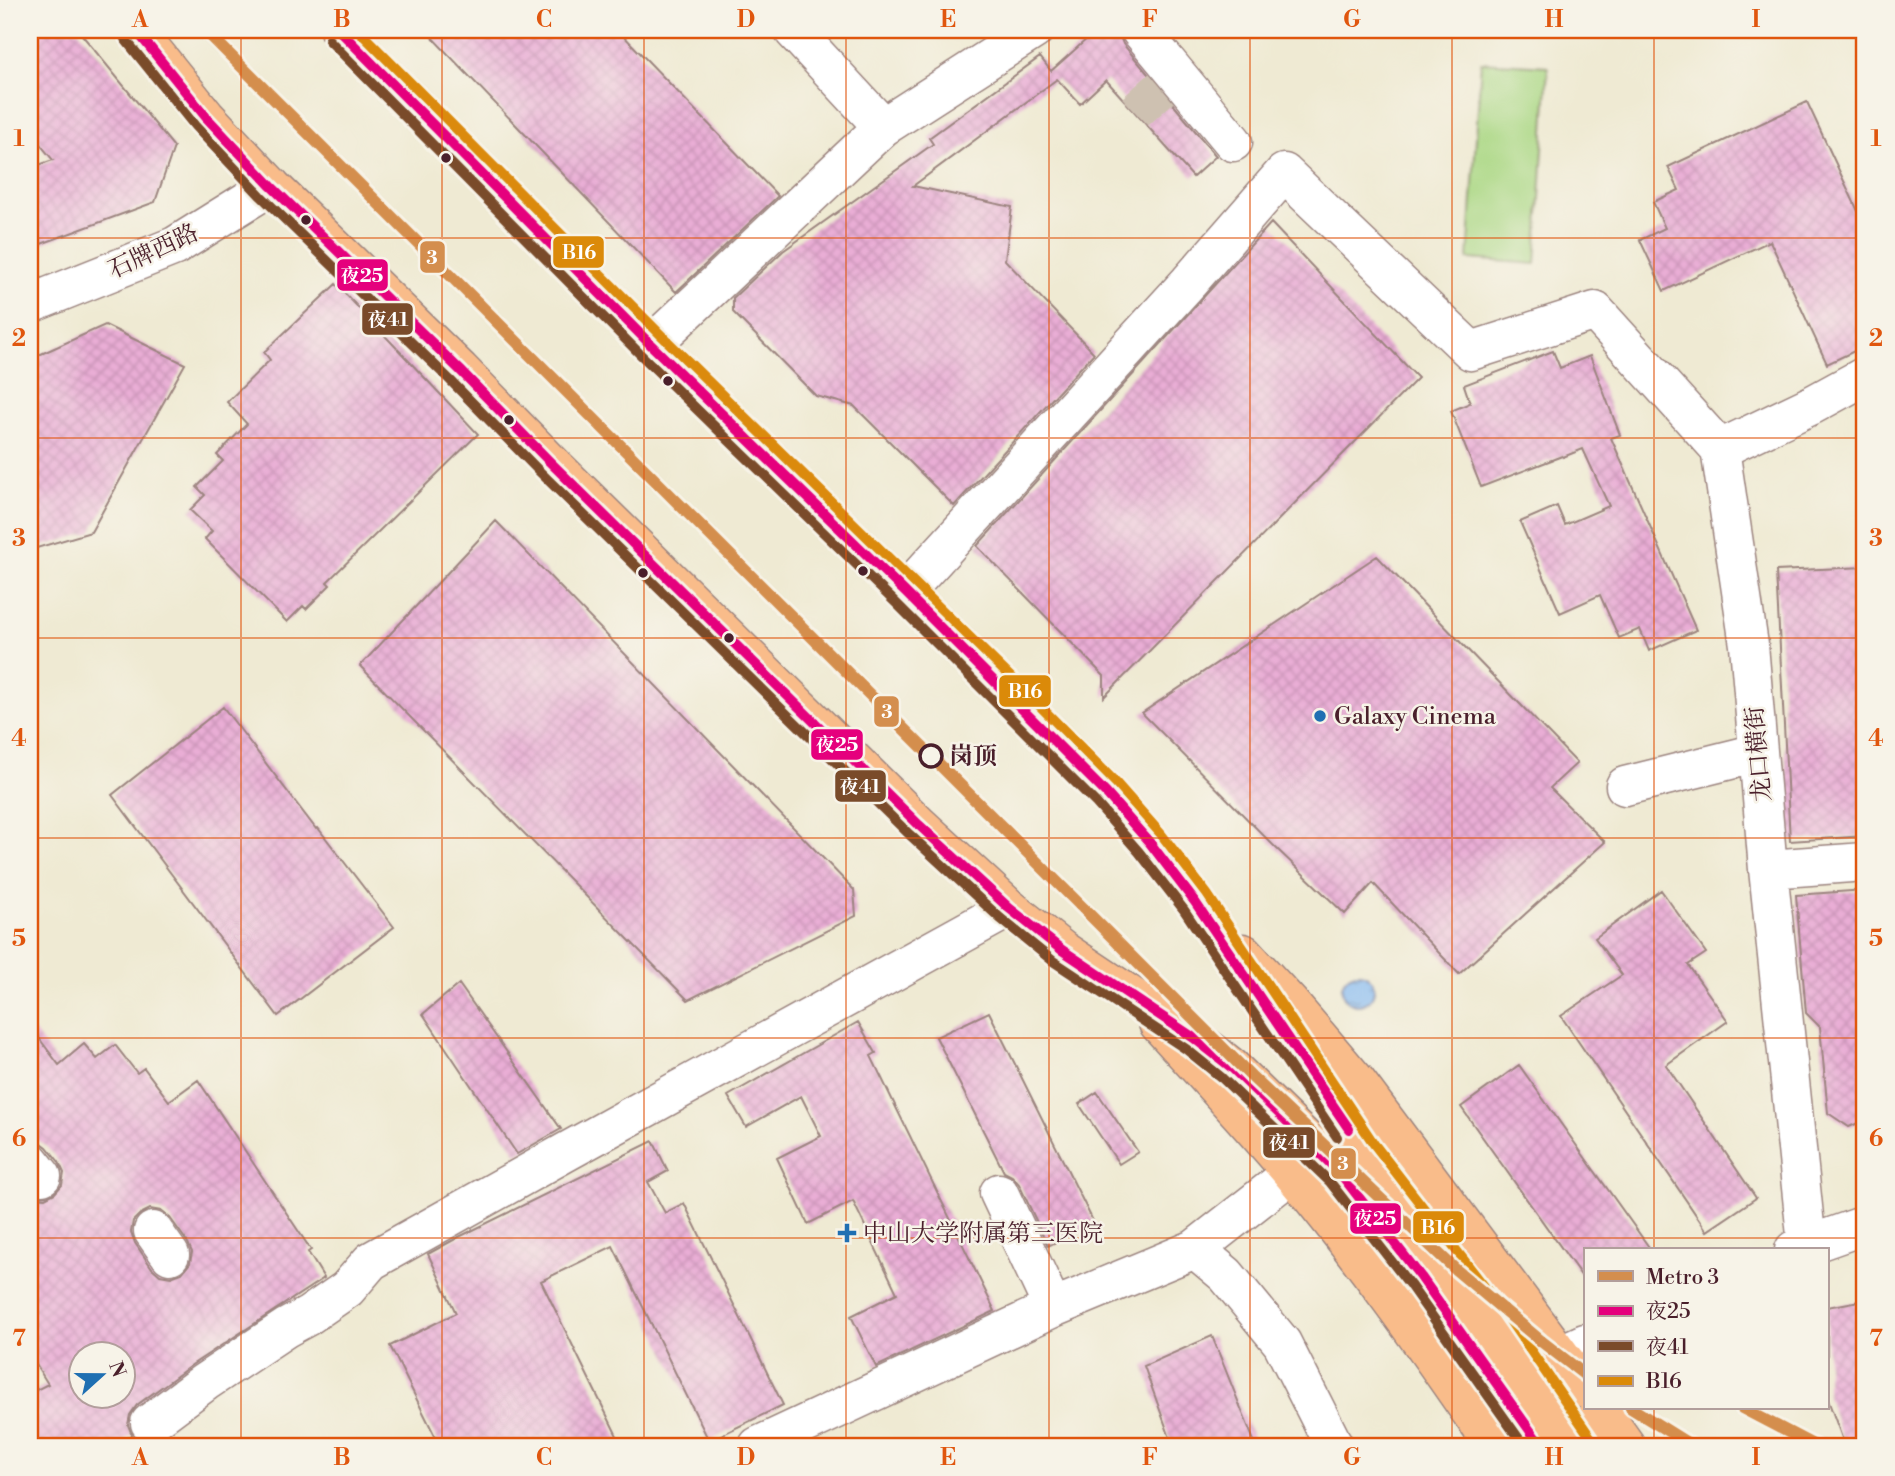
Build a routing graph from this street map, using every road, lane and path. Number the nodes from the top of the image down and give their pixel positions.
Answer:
1 (136, 30) edge
2 (340, 30) edge
3 (793, 30) edge
4 (1034, 30) edge
5 (1140, 30) edge
6 (883, 127) junction
7 (1233, 142) dead end
8 (271, 186) junction
9 (30, 304) edge
10 (651, 345) junction
11 (1865, 376) edge
12 (1720, 449) junction
13 (905, 592) junction
14 (1758, 753) junction
15 (1625, 786) dead end
16 (1865, 862) edge
17 (1768, 869) junction
18 (1195, 902) junction
19 (1009, 908) junction
20 (1140, 1003) junction
21 (1292, 1173) junction
22 (999, 1193) dead end
23 (1865, 1225) edge
24 (1800, 1248) edge
25 (1195, 1249) junction
26 (1053, 1308) junction
27 (1480, 1330) junction
28 (1573, 1348) edge
29 (1584, 1385) edge
30 (1600, 1410) edge
31 (150, 1423) dead end
32 (1484, 1443) edge
33 (758, 1446) edge
34 (1334, 1446) edge
35 (1541, 1446) edge
36 (1579, 1446) edge
37 (1626, 1446) edge

1 - 8 main road
2 - 10 main road
3 - 6 street
4 - 6 street
5 - 7 street
6 - 10 street
8 - 9 street, 石牌西路
8 - 19 main road
10 - 13 main road
11 - 12 street
12 - 13 street
12 - 14 street, 龙口横街
13 - 18 main road
14 - 15 street
14 - 17 street, 龙口横街
16 - 17 street
17 - 24 street, 龙口横街
18 - 27 main road
18 - 28 main road
19 - 20 main road
19 - 31 street
20 - 21 main road
20 - 27 main road
21 - 25 street
21 - 32 main road
22 - 26 street
23 - 24 street
25 - 26 street
25 - 34 street
26 - 33 street
27 - 35 main road
27 - 36 main road
28 - 29 main road
30 - 37 main road

